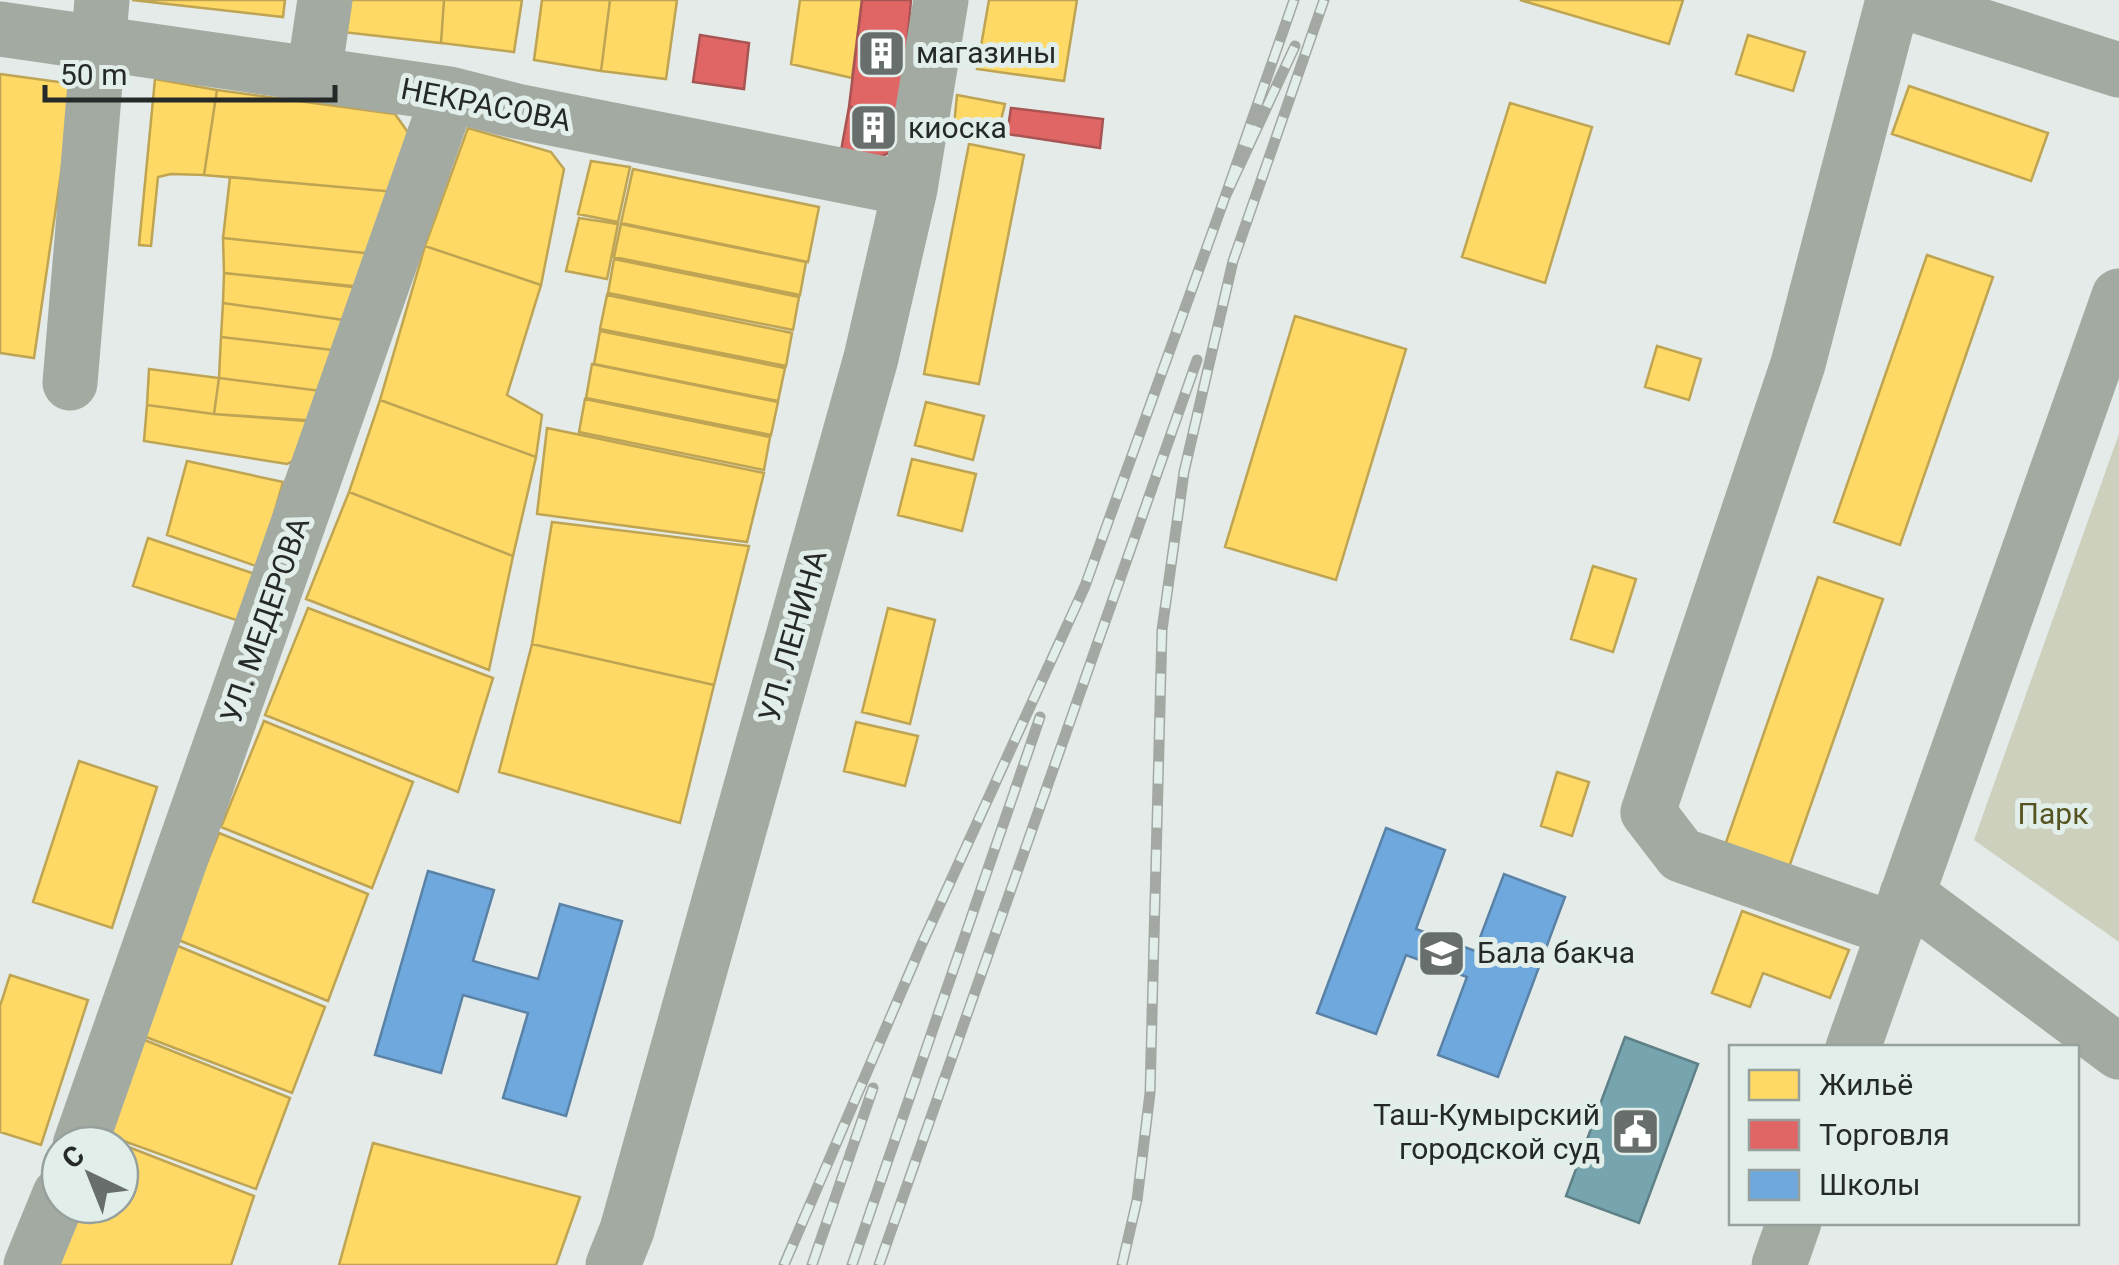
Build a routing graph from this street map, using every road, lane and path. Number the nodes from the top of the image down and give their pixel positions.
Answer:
1 (325, 0) edge
2 (941, 0) edge
3 (1896, 0) edge
4 (100, 22) edge
5 (0, 30) edge
6 (2119, 70) edge
7 (314, 74) junction
8 (449, 94) junction
9 (910, 189) junction
10 (2119, 296) edge
11 (70, 383) dead end
12 (1901, 912) junction
13 (1854, 1045) edge
14 (2119, 1052) edge
15 (87, 1125) edge
16 (48, 1225) edge
17 (1793, 1225) edge
18 (32, 1265) edge
19 (613, 1265) edge
20 (1779, 1265) edge

1 - 7 street
2 - 9 street, УЛ. ЛЕНИНА
3 - 6 street
3 - 12 street
4 - 5 street, НЕКРАСОВА
4 - 7 street, НЕКРАСОВА
4 - 11 street
7 - 8 street, НЕКРАСОВА
8 - 9 street, НЕКРАСОВА
8 - 15 street, УЛ. МЕДЕРОВА
9 - 19 street, УЛ. ЛЕНИНА
10 - 12 street
12 - 13 street
12 - 14 street
16 - 18 street
17 - 20 street

